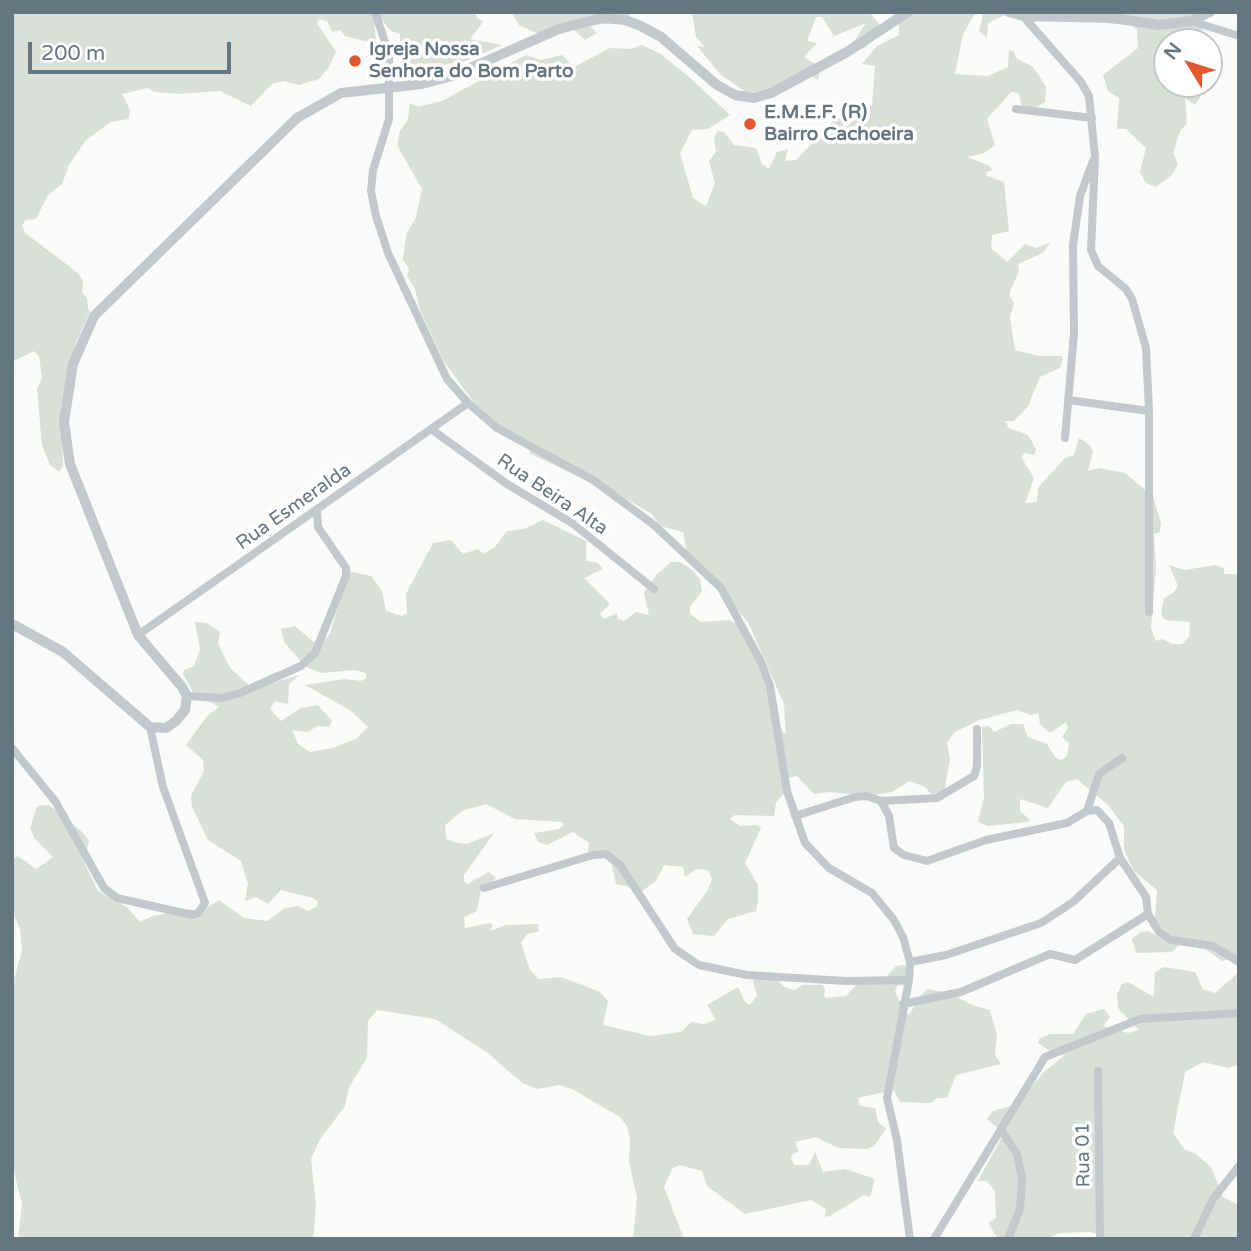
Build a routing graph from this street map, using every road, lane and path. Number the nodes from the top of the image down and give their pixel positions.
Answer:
1 (375, 12) edge
2 (908, 12) edge
3 (1009, 12) edge
4 (1210, 12) edge
5 (1023, 16) junction
6 (1191, 21) junction
7 (1239, 36) edge
8 (389, 87) junction
9 (1016, 109) dead end
10 (1092, 118) junction
11 (1095, 157) junction
12 (1068, 400) junction
13 (468, 403) junction
14 (1149, 411) junction
15 (430, 429) junction
16 (1065, 438) dead end
17 (317, 510) junction
18 (654, 589) dead end
19 (1149, 612) dead end
20 (12, 624) edge
21 (138, 635) junction
22 (187, 696) junction
23 (150, 727) junction
24 (977, 729) dead end
25 (12, 748) edge
26 (1122, 758) dead end
27 (881, 801) junction
28 (1087, 811) junction
29 (795, 816) junction
30 (1119, 858) junction
31 (484, 888) dead end
32 (1149, 914) junction
33 (910, 962) junction
34 (1239, 962) edge
35 (908, 980) junction
36 (903, 1004) junction
37 (1239, 1013) edge
38 (1098, 1071) dead end
39 (1002, 1130) junction
40 (1239, 1166) edge
41 (910, 1239) edge
42 (934, 1239) edge
43 (1008, 1239) edge
44 (1100, 1239) edge
45 (1194, 1239) edge

1 - 8 street
2 - 8 street
3 - 5 street
4 - 6 street
5 - 6 street
5 - 10 street
6 - 7 street
8 - 13 street
8 - 21 street
9 - 10 street
10 - 11 street
11 - 12 street
11 - 14 street
12 - 14 street
12 - 16 street
13 - 15 street, Rua Esmeralda
13 - 29 street
14 - 19 street
15 - 17 street, Rua Esmeralda
15 - 18 street, Rua Beira Alta
17 - 21 street, Rua Esmeralda
17 - 22 street
20 - 23 street
21 - 22 street
22 - 23 street
23 - 25 street
24 - 27 street
26 - 28 street
27 - 28 street
27 - 29 street
28 - 30 street
29 - 33 street
30 - 32 street
30 - 33 street
31 - 35 street
32 - 34 street
32 - 36 street
33 - 35 street
35 - 36 street
36 - 41 street
37 - 39 street
38 - 44 street, Rua 01
39 - 42 street
39 - 43 street
40 - 45 street

